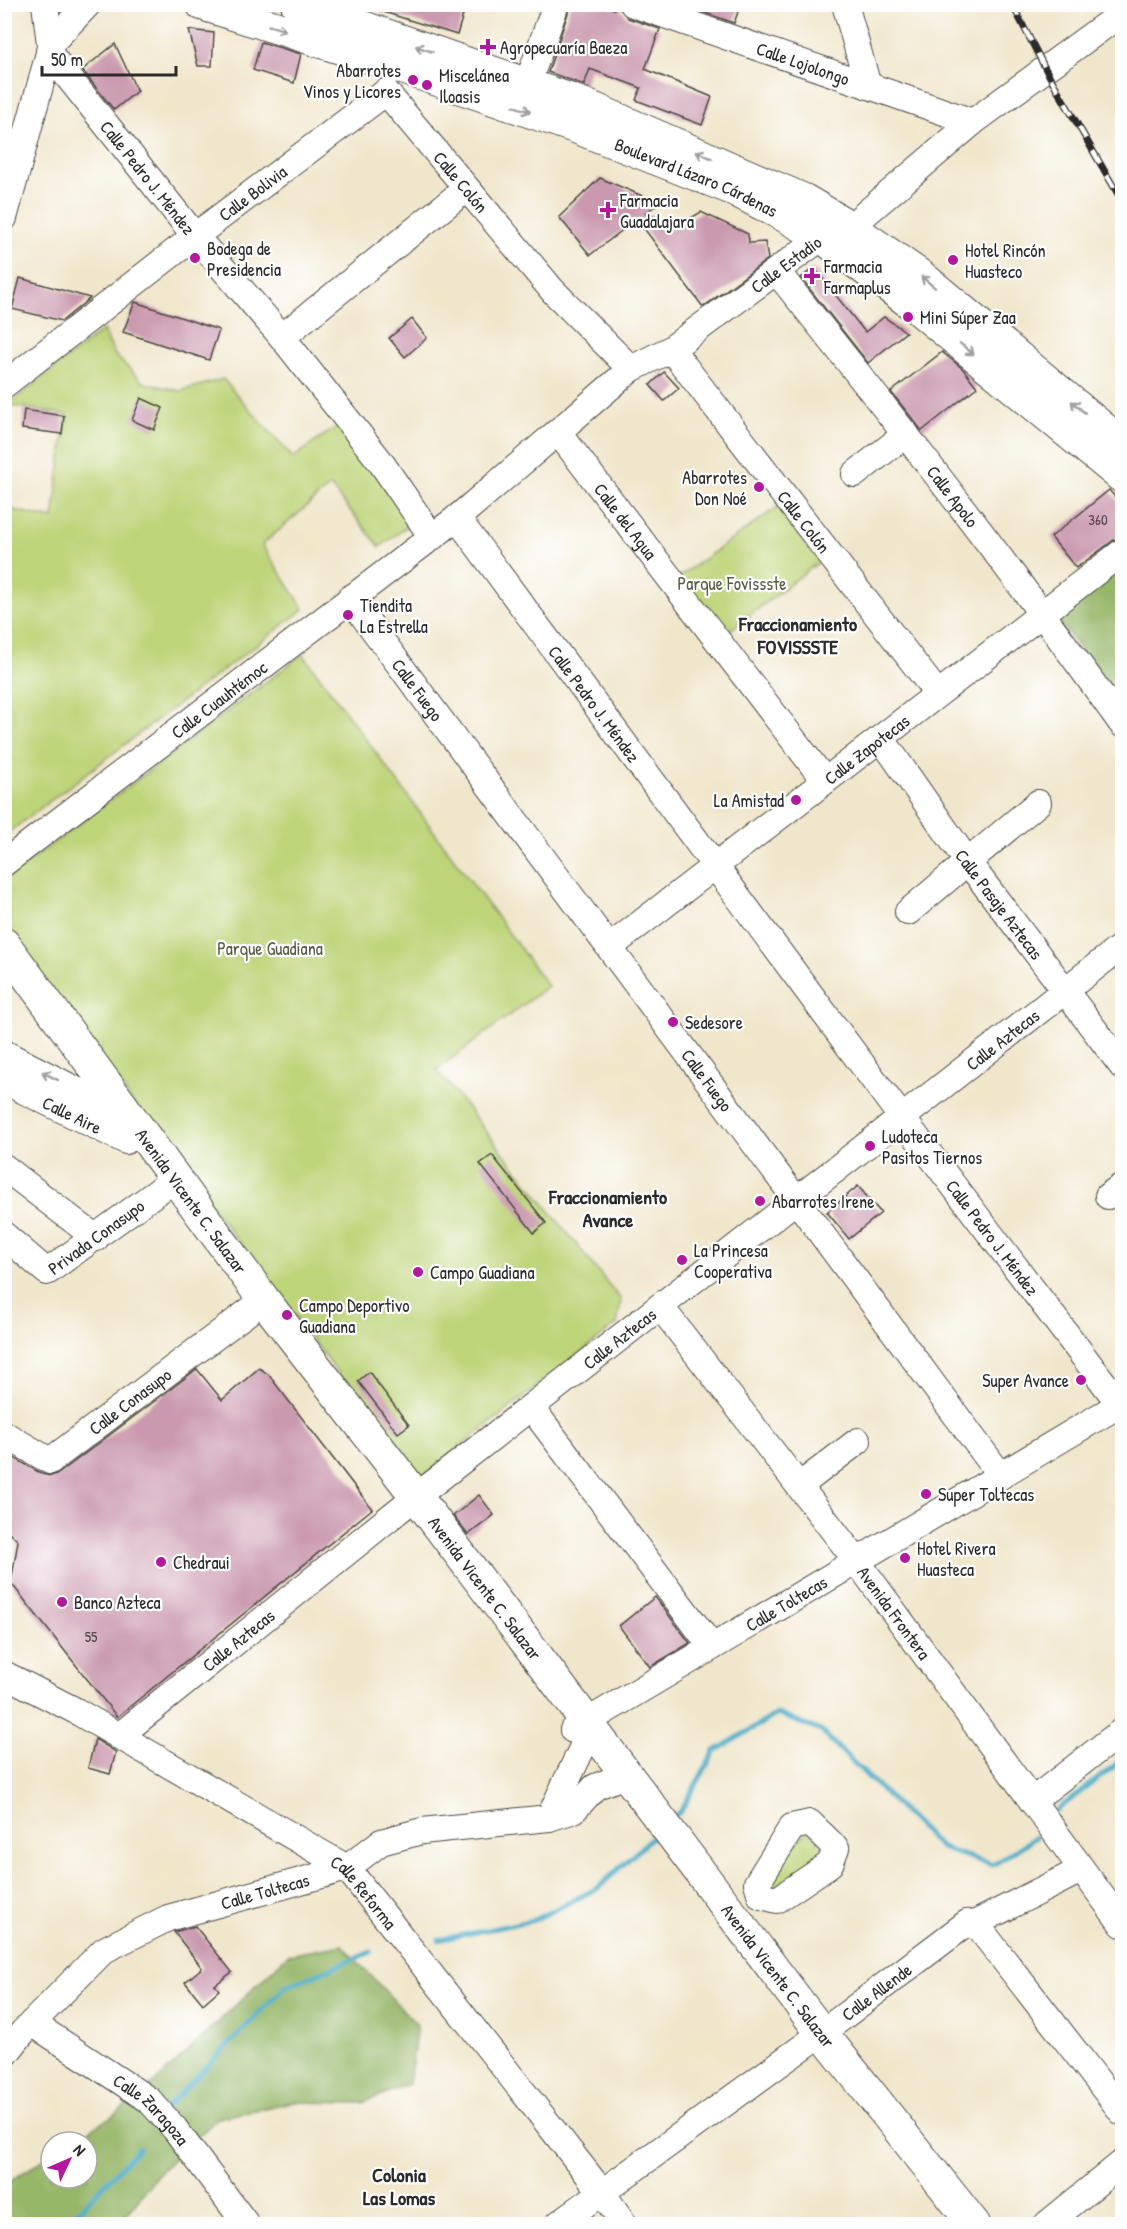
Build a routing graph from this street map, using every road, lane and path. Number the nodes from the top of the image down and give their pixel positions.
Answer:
1 (45, 4) edge
2 (88, 4) edge
3 (202, 4) edge
4 (297, 4) edge
5 (556, 4) edge
6 (633, 4) edge
7 (845, 4) edge
8 (1121, 17) edge
9 (49, 49) junction
10 (388, 78) junction
11 (527, 85) junction
12 (868, 86) junction
13 (973, 122) junction
14 (466, 189) junction
15 (4, 218) edge
16 (836, 232) junction
17 (195, 236) junction
18 (777, 272) junction
19 (282, 336) junction
20 (671, 349) junction
21 (631, 369) junction
22 (4, 385) edge
23 (558, 432) junction
24 (906, 434) junction
25 (1122, 444) edge
26 (855, 474) dead end
27 (1122, 477) edge
28 (457, 518) junction
29 (432, 537) junction
30 (1122, 552) edge
31 (350, 598) junction
32 (1044, 614) junction
33 (937, 693) junction
34 (1122, 724) edge
35 (881, 738) junction
36 (825, 782) junction
37 (1038, 803) dead end
38 (967, 861) junction
39 (4, 863) edge
40 (717, 866) junction
41 (908, 912) dead end
42 (4, 944) edge
43 (1122, 946) edge
44 (610, 947) junction
45 (4, 974) edge
46 (1066, 990) junction
47 (4, 1053) edge
48 (1122, 1066) edge
49 (4, 1081) edge
50 (95, 1100) junction
51 (902, 1118) junction
52 (131, 1130) junction
53 (4, 1167) edge
54 (168, 1184) junction
55 (795, 1201) junction
56 (4, 1235) edge
57 (96, 1238) junction
58 (258, 1304) junction
59 (660, 1306) junction
60 (1122, 1404) edge
61 (531, 1407) junction
62 (4, 1434) edge
63 (858, 1441) dead end
64 (1001, 1476) junction
65 (799, 1486) junction
66 (410, 1501) junction
67 (856, 1560) junction
68 (712, 1647) junction
69 (4, 1674) edge
70 (1122, 1731) edge
71 (581, 1732) junction
72 (119, 1736) junction
73 (619, 1777) junction
74 (1032, 1801) junction
75 (549, 1818) junction
76 (347, 1868) junction
77 (1081, 1870) junction
78 (761, 1896) dead end
79 (731, 1923) junction
80 (1122, 1924) edge
81 (972, 1925) junction
82 (32, 2023) junction
83 (816, 2037) junction
84 (4, 2056) edge
85 (1122, 2112) edge
86 (1122, 2163) edge
87 (601, 2191) junction
88 (246, 2224) edge
89 (558, 2224) edge
90 (624, 2224) edge
91 (953, 2224) edge
92 (974, 2224) edge
93 (1047, 2224) edge

1 - 9 street
2 - 9 street
3 -> 10 main road, Boulevard Lázaro Cárdenas
11 -> 4 main road, Boulevard Lázaro Cárdenas
5 - 11 street
6 - 12 street, Calle Lojolongo
7 - 12 street
8 - 13 street, Calle Estadio
9 - 15 street
9 - 17 street, Calle Pedro J. Méndez
10 - 14 street, Calle Colón
10 -> 16 main road, Boulevard Lázaro Cárdenas
10 - 17 street, Calle Bolivia
16 -> 11 main road, Boulevard Lázaro Cárdenas
12 - 13 street, Calle Lojolongo
13 - 16 street, Calle Estadio
14 - 19 street
14 - 21 street, Calle Colón
16 - 18 street, Calle Estadio
25 -> 16 main road, Boulevard Lázaro Cárdenas
16 -> 27 main road, Boulevard Lázaro Cárdenas
17 - 19 street, Calle Pedro J. Méndez
17 - 22 street, Calle Bolivia
18 - 20 street, Calle Estadio
18 - 24 street, Calle Apolo
19 - 29 street, Calle Pedro J. Méndez
20 - 21 street, Calle Estadio
20 - 33 street, Calle Colón
21 - 23 street, Calle Estadio
23 - 28 street, Calle Estadio
23 - 36 street, Calle del Agua
24 - 26 street
24 - 32 street, Calle Apolo
28 - 29 street
28 - 40 street, Calle Pedro J. Méndez
29 - 31 street, Calle Cuauhtémoc
30 - 32 street, Calle Zapotecas
31 - 39 street, Calle Cuauhtémoc
31 - 44 street, Calle Fuego
32 - 33 street, Calle Zapotecas
32 - 34 street, Calle Apolo
33 - 35 street, Calle Zapotecas
35 - 36 street, Calle Zapotecas
35 - 38 street, Calle Pasaje Aztecas
36 - 40 street, Calle Zapotecas
37 - 38 street
38 - 41 street
38 - 46 street, Calle Pasaje Aztecas
40 - 44 street, Calle Zapotecas
40 - 51 street, Calle Pedro J. Méndez
42 - 52 main road, Avenida Vicente C. Salazar
43 - 46 street, Calle Aztecas
44 - 55 street, Calle Fuego
45 - 50 main road, Avenida Vicente C. Salazar
46 - 48 street, Calle Pasaje Aztecas
46 - 51 street, Calle Aztecas
50 -> 47 street, Calle Aire
49 - 52 street, Calle Aire
50 - 52 main road, Avenida Vicente C. Salazar
51 - 55 street, Calle Aztecas
51 - 60 street, Calle Pedro J. Méndez
52 - 54 main road, Avenida Vicente C. Salazar
53 - 57 street
54 - 57 street, Privada Conasupo
54 - 58 main road, Avenida Vicente C. Salazar
55 - 59 street, Calle Aztecas
55 - 64 street, Calle Fuego
56 - 57 street, Privada Conasupo
58 - 62 street, Calle Conasupo
58 - 66 main road, Avenida Vicente C. Salazar
59 - 61 street, Calle Aztecas
59 - 65 street, Avenida Frontera
60 - 64 street, Calle Toltecas
61 - 66 street, Calle Aztecas
61 - 68 street
63 - 65 street
64 - 67 street, Calle Toltecas
65 - 67 street, Avenida Frontera
66 - 71 main road, Avenida Vicente C. Salazar
66 - 72 street, Calle Aztecas
67 - 68 street, Calle Toltecas
67 - 74 street, Avenida Frontera
68 - 71 street, Calle Toltecas
69 - 72 street, Calle Reforma
70 - 74 street
71 - 73 main road, Avenida Vicente C. Salazar
71 - 75 street
72 - 76 street, Calle Reforma
73 - 75 street, Calle Toltecas
73 - 79 main road, Avenida Vicente C. Salazar
74 - 77 street, Avenida Frontera
75 - 76 street, Calle Toltecas
76 - 82 street, Calle Toltecas
76 - 87 street, Calle Reforma
77 - 80 street, Avenida Frontera
77 - 81 street, Calle Allende
78 - 79 street
79 - 83 main road, Avenida Vicente C. Salazar
81 - 83 street, Calle Allende
81 - 85 street
82 - 84 street, Calle Toltecas
82 - 88 street, Calle Zaragoza
83 - 87 street, Calle Allende
83 - 91 main road, Avenida Vicente C. Salazar
83 - 92 main road, Avenida Vicente C. Salazar
86 - 93 street
87 - 89 street, Calle Allende
87 - 90 street, Calle Reforma

